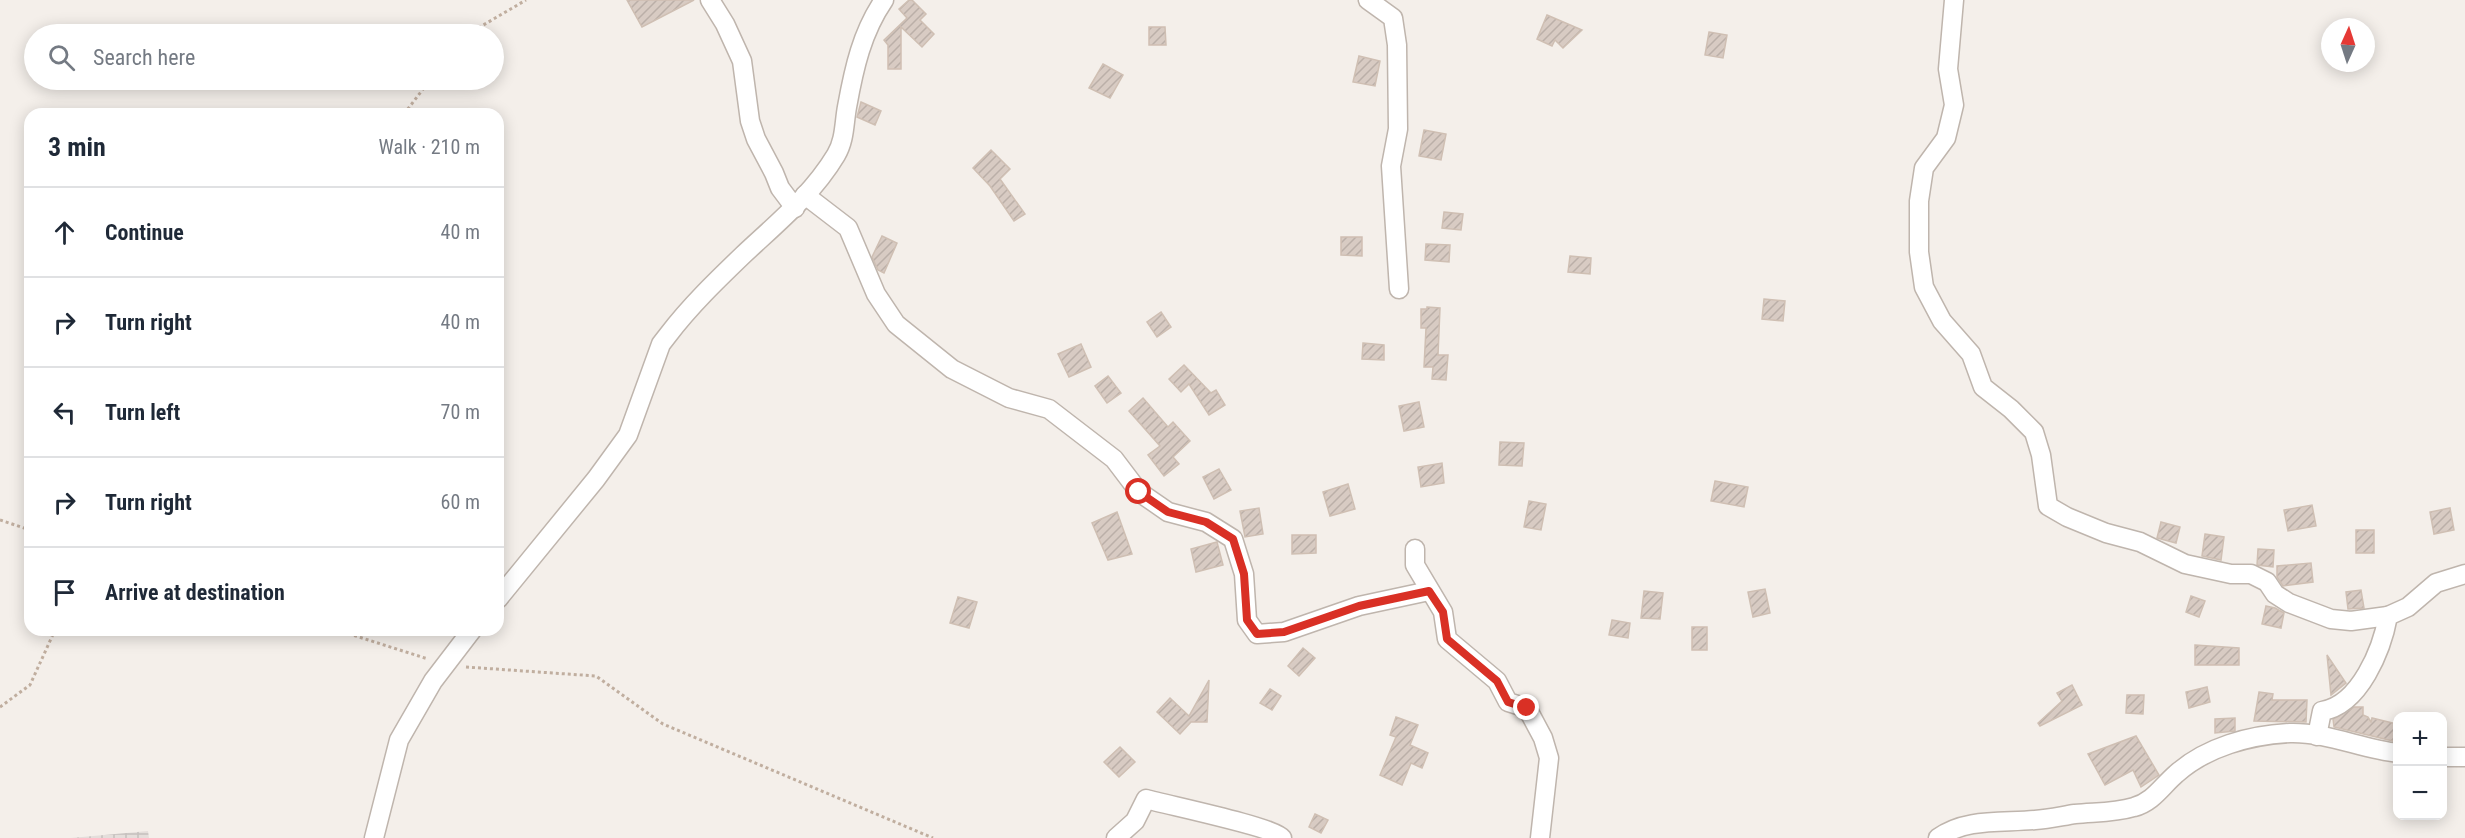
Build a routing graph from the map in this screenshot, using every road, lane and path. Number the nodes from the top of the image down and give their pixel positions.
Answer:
1 (526, 0) edge
2 (710, 0) edge
3 (884, 0) edge
4 (1368, 0) edge
5 (1954, 0) edge
6 (485, 24) edge
7 (422, 90) edge
8 (409, 108) edge
9 (800, 202) junction
10 (1399, 289) dead end
11 (0, 520) edge
12 (24, 528) edge
13 (1414, 549) dead end
14 (2465, 574) edge
15 (1429, 591) junction
16 (504, 592) edge
17 (2388, 616) junction
18 (53, 636) edge
19 (357, 636) edge
20 (467, 636) edge
21 (445, 665) junction
22 (0, 707) edge
23 (2317, 736) junction
24 (2393, 752) edge
25 (2447, 757) edge
26 (2465, 757) edge
27 (374, 838) edge
28 (933, 838) edge
29 (1116, 838) edge
30 (1282, 838) edge
31 (1540, 838) edge
32 (1938, 838) edge

1 - 6 path
2 - 9 street
3 - 9 street
4 - 10 street
5 - 17 street
7 - 8 path
9 - 15 street
9 - 16 street
11 - 12 path
13 - 15 street
14 - 17 street
15 - 31 street
17 - 23 street
18 - 22 path
19 - 21 path
20 - 21 street
21 - 27 street
21 - 28 path
23 - 24 street
23 - 32 street
25 - 26 street
29 - 30 street

